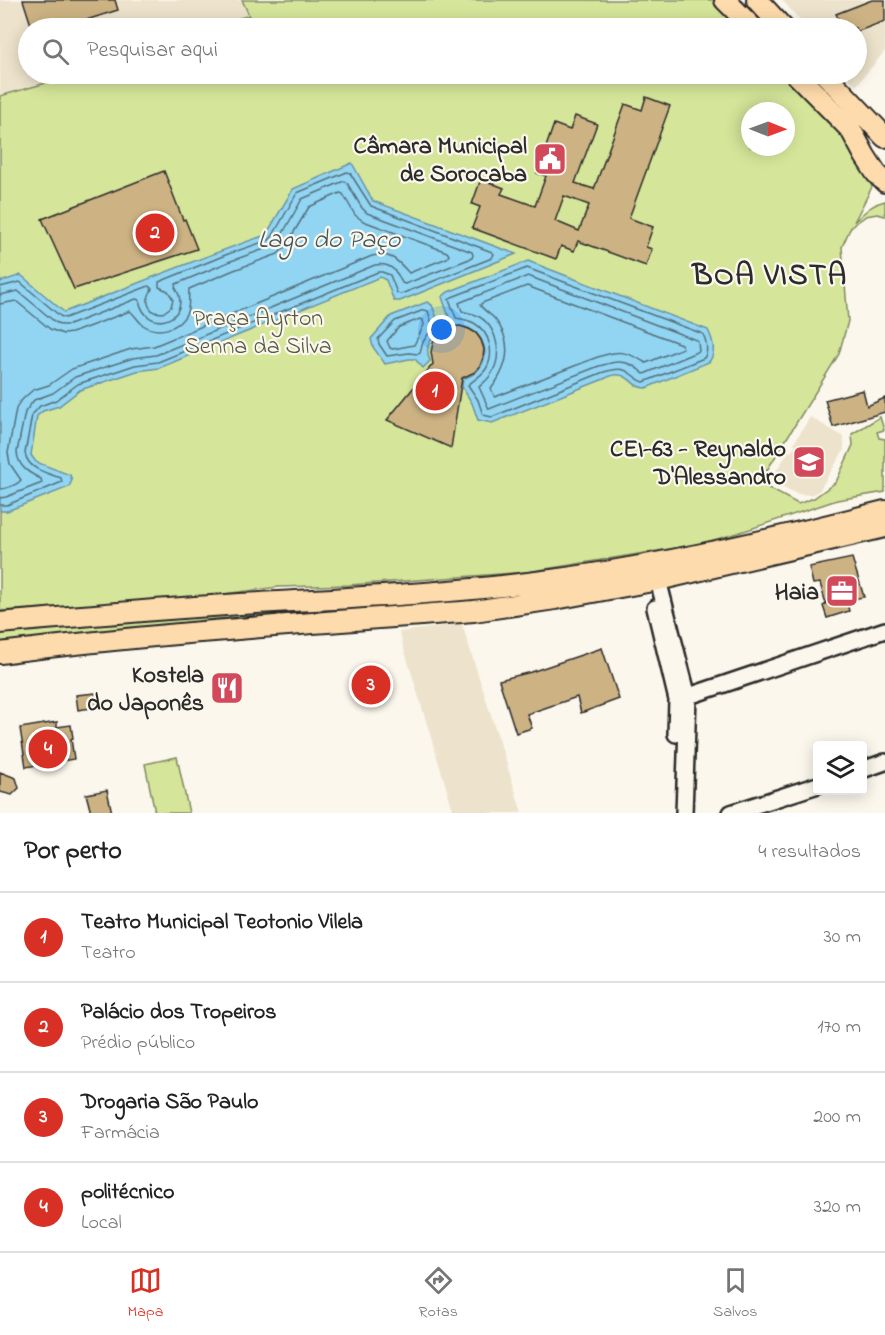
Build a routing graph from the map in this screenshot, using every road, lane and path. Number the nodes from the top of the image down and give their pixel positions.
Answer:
1 (725, 0) edge
2 (757, 0) edge
3 (743, 18) edge
4 (774, 18) edge
5 (806, 84) edge
6 (834, 84) edge
7 (884, 137) edge
8 (865, 156) junction
9 (885, 182) edge
10 (885, 511) edge
11 (885, 527) edge
12 (653, 581) junction
13 (0, 622) edge
14 (885, 630) edge
15 (0, 653) edge
16 (683, 698) junction
17 (885, 762) edge
18 (867, 768) edge
19 (813, 786) edge
20 (674, 813) edge
21 (684, 813) edge
22 (731, 813) edge

1 - 3 main road
2 - 4 main road
5 - 8 main road
6 - 7 main road
7 - 8 main road
8 - 9 main road
10 - 13 main road
11 - 12 main road
12 - 15 main road
12 - 16 street
14 - 16 street
16 - 20 street
16 - 21 street
17 - 18 street
19 - 22 street

